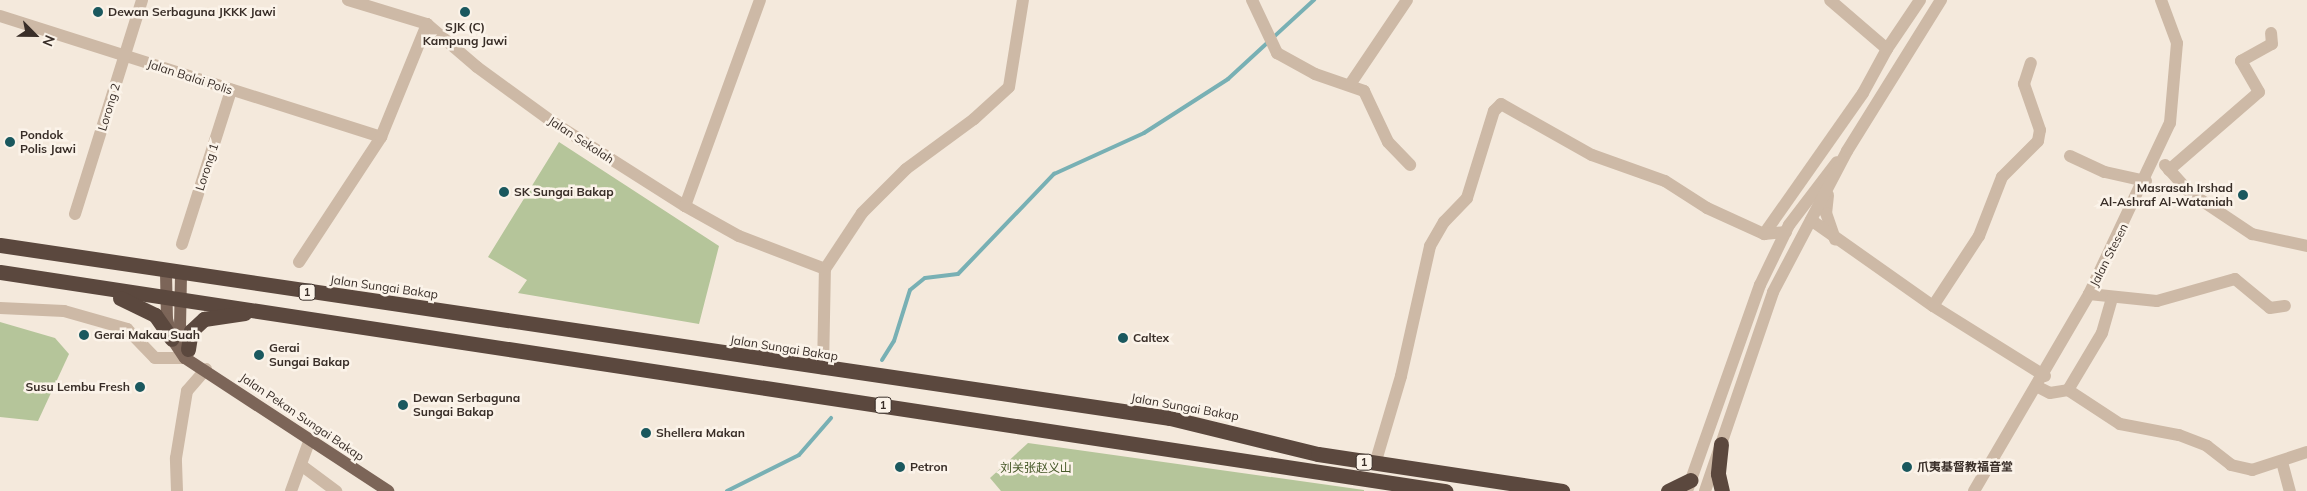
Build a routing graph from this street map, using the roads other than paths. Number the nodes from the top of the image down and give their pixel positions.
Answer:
1 (142, 0) edge
2 (348, 0) edge
3 (760, 0) edge
4 (1024, 0) edge
5 (1252, 0) edge
6 (1407, 0) edge
7 (1830, 0) edge
8 (1920, 0) edge
9 (1941, 0) edge
10 (2161, 0) edge
11 (0, 16) edge
12 (427, 24) junction
13 (2271, 33) dead end
14 (1887, 49) junction
15 (124, 56) junction
16 (2031, 63) dead end
17 (1350, 84) junction
18 (231, 90) junction
19 (381, 137) junction
20 (1847, 151) junction
21 (2070, 156) dead end
22 (2156, 161) junction
23 (1410, 165) dead end
24 (2169, 170) junction
25 (2146, 181) junction
26 (1828, 191) junction
27 (685, 206) junction
28 (75, 214) dead end
29 (1811, 220) junction
30 (1788, 228) junction
31 (1764, 234) junction
32 (1835, 238) junction
33 (1798, 243) junction
34 (0, 244) edge
35 (182, 244) dead end
36 (2307, 246) edge
37 (1776, 252) junction
38 (299, 262) dead end
39 (825, 269) junction
40 (0, 272) edge
41 (173, 274) junction
42 (101, 290) junction
43 (2089, 294) junction
44 (164, 298) junction
45 (2112, 299) junction
46 (180, 300) junction
47 (1933, 306) junction
48 (2285, 306) dead end
49 (0, 309) edge
50 (266, 310) junction
51 (172, 339) junction
52 (186, 353) junction
53 (203, 367) junction
54 (823, 369) junction
55 (2045, 376) junction
56 (2038, 387) junction
57 (2068, 390) junction
58 (310, 439) junction
59 (1722, 444) junction
60 (2307, 452) edge
61 (2282, 462) junction
62 (1375, 464) junction
63 (301, 465) junction
64 (1689, 485) edge
65 (178, 491) edge
66 (291, 491) edge
67 (336, 491) edge
68 (388, 491) edge
69 (1445, 491) edge
70 (1562, 491) edge
71 (1668, 491) edge
72 (1705, 491) edge
73 (1722, 491) edge
74 (1974, 491) edge
75 (2290, 491) edge

1 - 15 street, Lorong 2
2 - 12 street, Jalan Sekolah
3 - 27 street
4 - 39 street
5 - 17 street
6 - 17 street
7 - 14 street
8 - 14 street
9 - 20 street
10 - 22 street, Jalan Stesen
11 - 15 street, Jalan Balai Polis
12 - 19 street
12 - 27 street, Jalan Sekolah
13 - 24 street
14 - 31 street
15 - 18 street, Jalan Balai Polis
15 - 28 street, Lorong 2
16 - 47 street
17 - 23 street
18 - 19 street, Jalan Balai Polis
18 - 35 street, Lorong 1
19 - 38 street
20 - 26 street
20 - 30 street
21 - 25 street
22 - 24 street
22 - 25 street, Jalan Stesen
24 - 36 street
25 - 43 street, Jalan Stesen
26 - 29 street
26 - 32 street
27 - 39 street, Jalan Sekolah
29 - 30 street
29 - 32 street
29 - 33 street
30 - 31 street
30 - 37 street
31 - 37 street
31 - 62 street
32 - 33 street
32 - 47 street
33 - 59 street
34 - 41 highway, Jalan Sungai Bakap / 1
37 - 64 street
39 - 54 street
40 - 42 highway, 1
41 - 44 main road, Jalan Pekan Sungai Bakap
41 - 46 main road, Jalan Pekan Sungai Bakap
41 - 54 highway, Jalan Sungai Bakap / 1
42 - 44 highway, 1
42 - 51 highway
43 - 45 street
43 - 55 street, Jalan Stesen
44 - 46 highway, 1
44 - 51 main road, Jalan Pekan Sungai Bakap
45 - 48 street
45 - 57 street
46 - 50 highway, 1
46 - 52 main road, Jalan Pekan Sungai Bakap
47 - 55 street
49 - 52 street
50 - 52 highway
50 - 69 highway, 1
51 - 52 main road, Jalan Pekan Sungai Bakap
52 - 53 main road, Jalan Pekan Sungai Bakap
53 - 58 main road, Jalan Pekan Sungai Bakap
53 - 65 street
54 - 62 highway, Jalan Sungai Bakap / 1
55 - 56 street, Jalan Stesen
56 - 57 street
56 - 74 street, Jalan Stesen
57 - 61 street
58 - 63 street
58 - 68 main road, Jalan Pekan Sungai Bakap
59 - 72 street
59 - 73 highway
60 - 61 street
61 - 75 street
62 - 70 highway, Jalan Sungai Bakap / 1
63 - 66 street
63 - 67 street
64 - 71 highway

